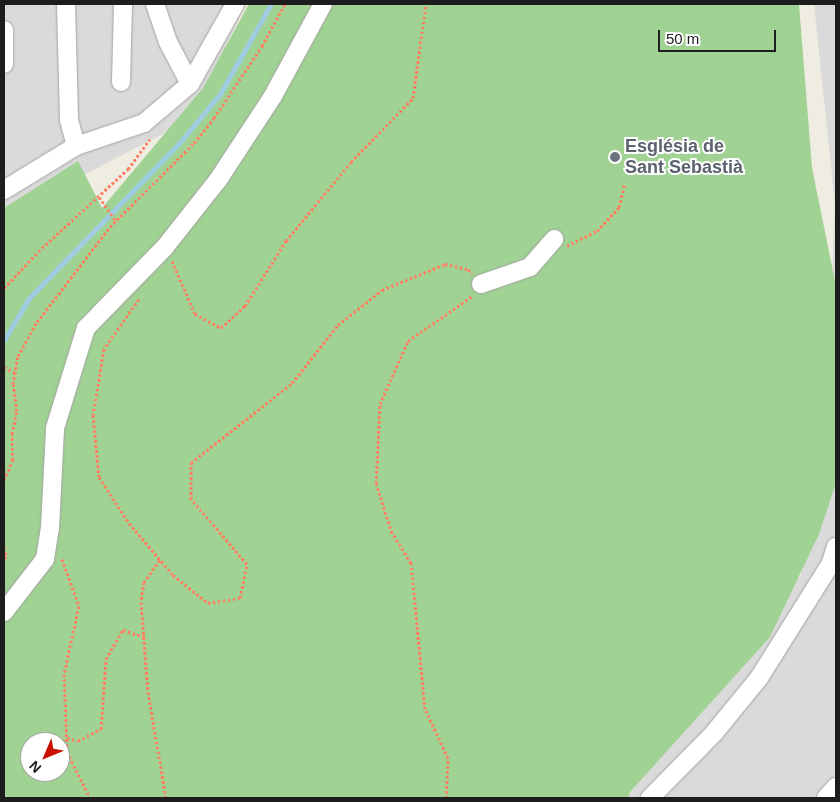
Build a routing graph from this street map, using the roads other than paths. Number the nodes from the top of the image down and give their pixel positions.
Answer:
1 (66, 4) edge
2 (123, 4) edge
3 (155, 4) edge
4 (235, 4) edge
5 (323, 4) edge
6 (4, 30) edge
7 (4, 64) edge
8 (121, 82) dead end
9 (190, 84) junction
10 (76, 146) junction
11 (4, 190) edge
12 (557, 243) road end
13 (481, 284) road end
14 (836, 546) edge
15 (4, 612) edge
16 (836, 786) edge
17 (650, 798) edge
18 (826, 798) edge

1 - 10 street
2 - 8 street
3 - 9 street
4 - 9 street
5 - 15 street
6 - 7 street
9 - 10 street
10 - 11 street
12 - 13 street
14 - 17 street
16 - 18 street

